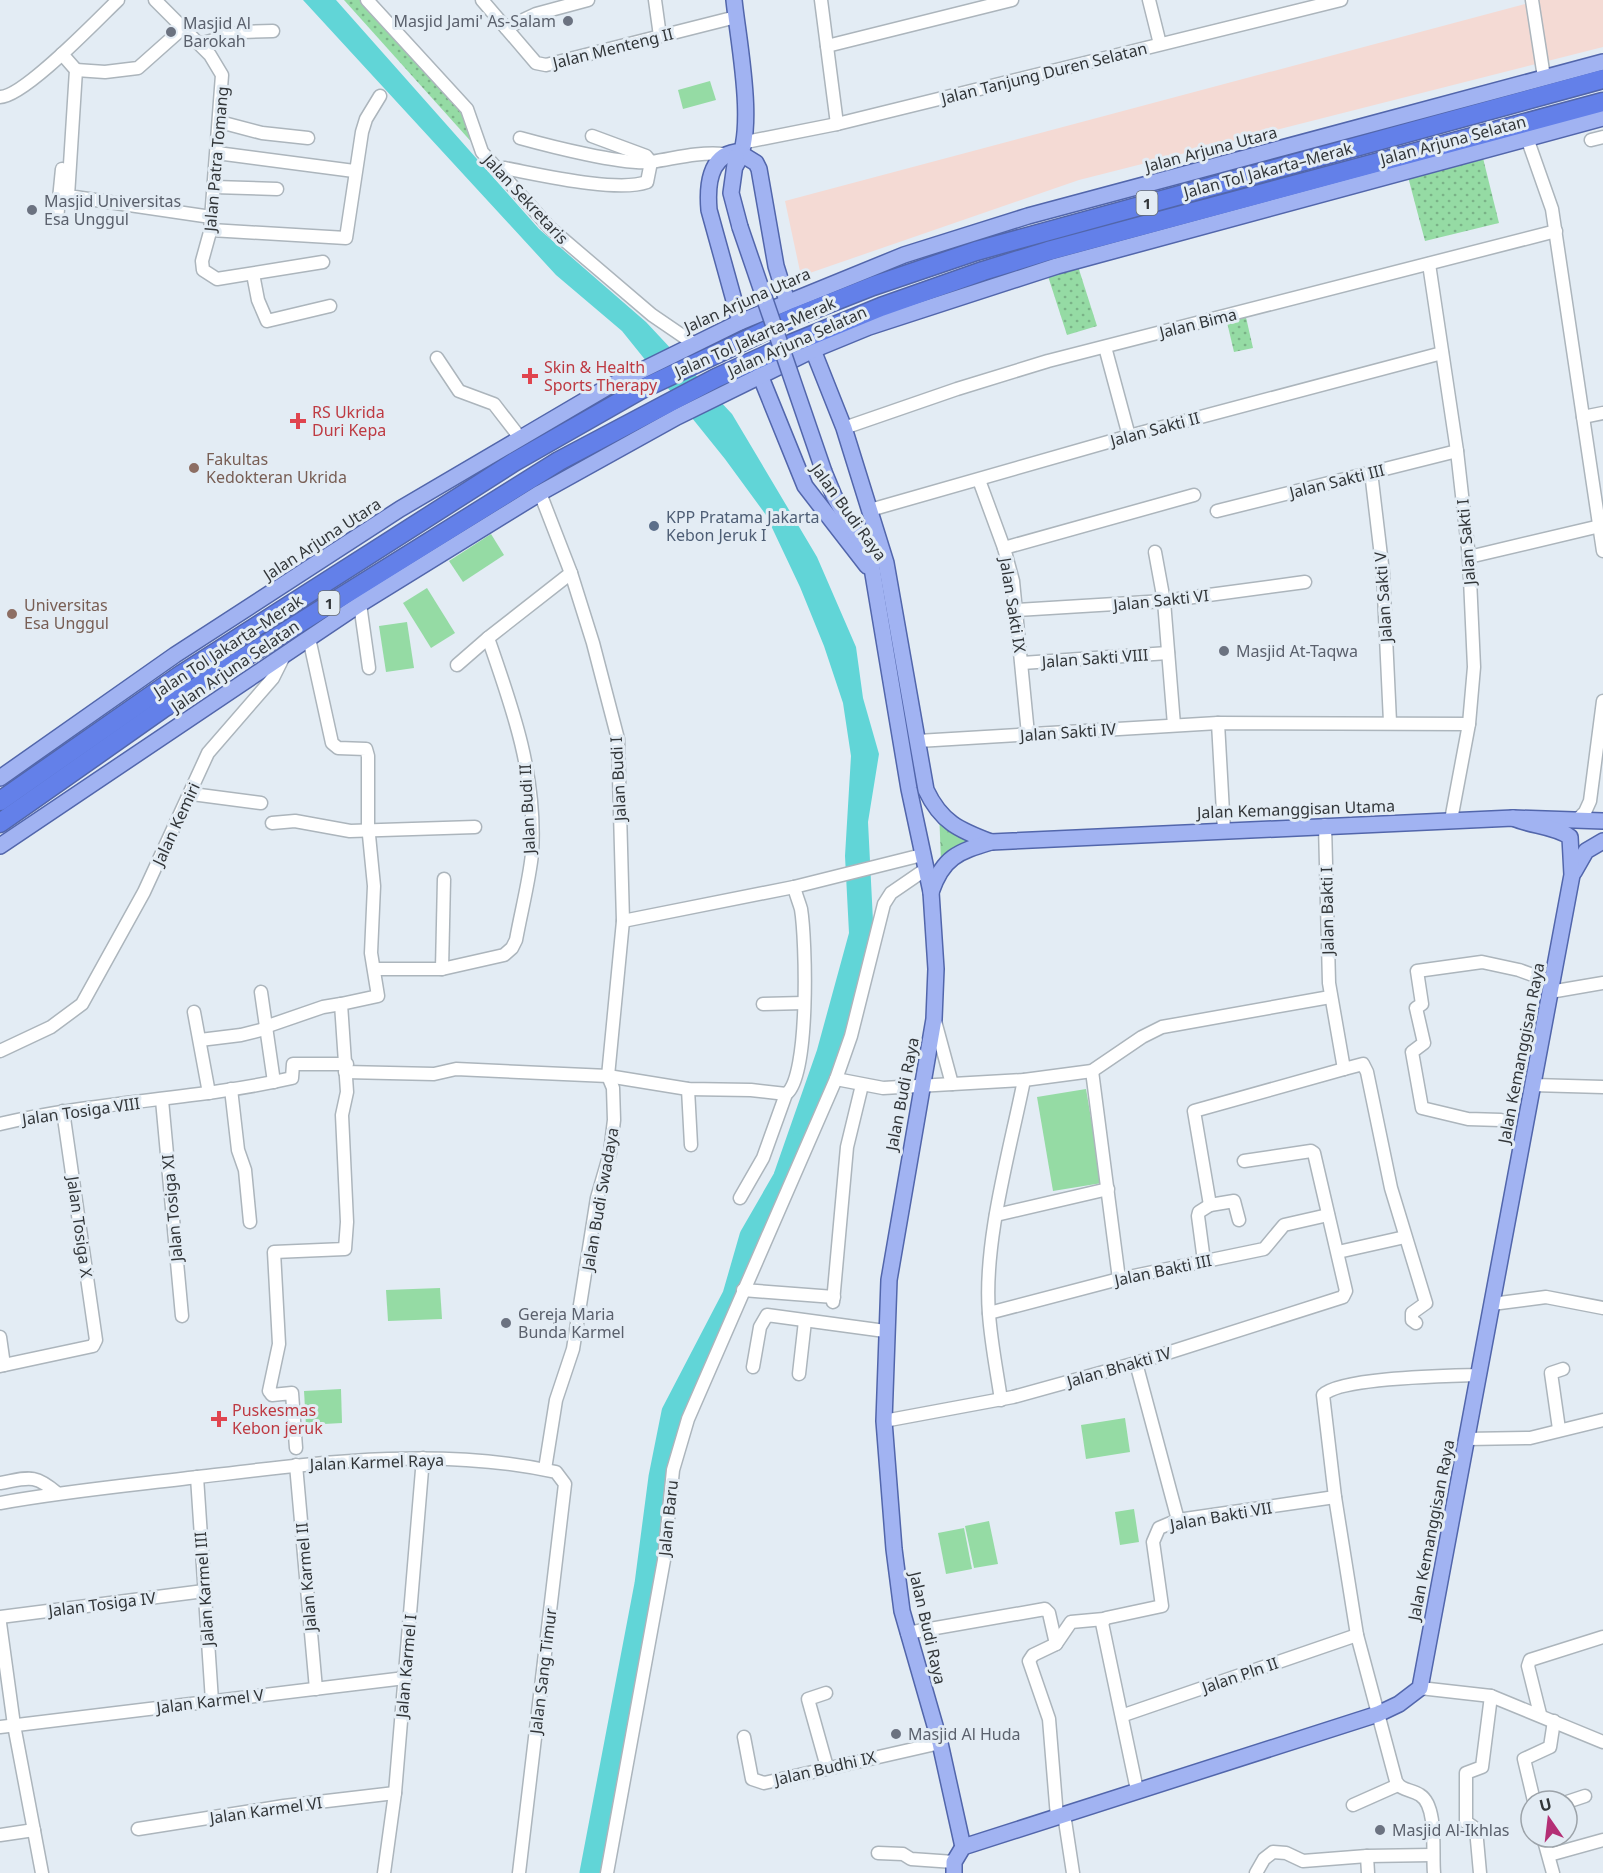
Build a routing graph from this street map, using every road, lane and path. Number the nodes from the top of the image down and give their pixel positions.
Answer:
1 (118, 0) edge
2 (155, 0) edge
3 (367, 0) edge
4 (482, 0) edge
5 (588, 0) edge
6 (655, 0) edge
7 (734, 0) edge
8 (821, 0) edge
9 (1012, 0) edge
10 (1149, 0) edge
11 (1341, 0) edge
12 (1532, 0) edge
13 (736, 17) junction
14 (183, 28) junction
15 (507, 28) junction
16 (273, 31) dead end
17 (660, 36) junction
18 (200, 44) junction
19 (1160, 44) junction
20 (827, 46) junction
21 (59, 57) junction
22 (1603, 63) edge
23 (76, 70) junction
24 (1545, 77) junction
25 (1603, 79) edge
26 (380, 96) dead end
27 (0, 97) edge
28 (1603, 102) edge
29 (1603, 118) edge
30 (220, 122) junction
31 (837, 124) junction
32 (592, 136) dead end
33 (308, 138) dead end
34 (520, 138) dead end
35 (1527, 138) junction
36 (217, 153) junction
37 (737, 153) junction
38 (651, 162) junction
39 (354, 171) junction
40 (499, 172) junction
41 (214, 188) junction
42 (277, 189) dead end
43 (57, 219) dead end
44 (211, 224) junction
45 (1556, 231) junction
46 (322, 262) dead end
47 (1429, 264) junction
48 (253, 274) junction
49 (787, 302) junction
50 (330, 306) dead end
51 (740, 322) junction
52 (690, 344) junction
53 (1105, 347) junction
54 (813, 350) junction
55 (1442, 353) junction
56 (436, 358) dead end
57 (760, 375) junction
58 (721, 385) junction
59 (674, 409) junction
60 (1603, 413) edge
61 (1583, 417) junction
62 (843, 428) junction
63 (1129, 436) junction
64 (521, 439) junction
65 (1457, 451) junction
66 (1371, 472) junction
67 (827, 478) junction
68 (979, 480) junction
69 (540, 493) junction
70 (1194, 495) dead end
71 (870, 510) junction
72 (1217, 512) dead end
73 (1600, 526) junction
74 (1005, 548) junction
75 (1603, 551) edge
76 (1155, 552) dead end
77 (1469, 557) junction
78 (886, 563) junction
79 (572, 573) junction
80 (873, 573) junction
81 (1305, 582) dead end
82 (1164, 602) junction
83 (360, 604) junction
84 (1017, 610) junction
85 (488, 638) junction
86 (309, 639) junction
87 (286, 653) junction
88 (1168, 653) junction
89 (1022, 663) junction
90 (457, 665) dead end
91 (369, 668) dead end
92 (1603, 701) edge
93 (1390, 722) junction
94 (1218, 723) junction
95 (1469, 724) junction
96 (1174, 725) junction
97 (1028, 734) junction
98 (918, 741) junction
99 (0, 778) edge
100 (192, 794) junction
101 (0, 801) edge
102 (1590, 801) junction
103 (261, 803) dead end
104 (933, 805) joint
105 (1513, 818) junction
106 (1451, 820) junction
107 (1577, 820) junction
108 (1600, 821) edge
109 (0, 823) edge
110 (272, 823) dead end
111 (1325, 825) junction
112 (475, 827) dead end
113 (368, 830) junction
114 (1224, 830) junction
115 (1603, 841) edge
116 (991, 842) junction
117 (0, 846) edge
118 (924, 862) junction
119 (1572, 875) junction
120 (444, 879) dead end
121 (794, 887) junction
122 (931, 892) junction
123 (623, 921) junction
124 (374, 969) junction
125 (442, 969) junction
126 (1603, 983) edge
127 (1551, 987) junction
128 (261, 992) dead end
129 (1330, 997) junction
130 (804, 1003) junction
131 (341, 1004) junction
132 (763, 1004) dead end
133 (194, 1012) dead end
134 (934, 1019) junction
135 (265, 1028) junction
136 (200, 1040) junction
137 (0, 1051) edge
138 (346, 1068) junction
139 (1344, 1069) junction
140 (1092, 1071) junction
141 (608, 1076) junction
142 (836, 1079) junction
143 (1024, 1080) junction
144 (274, 1082) junction
145 (952, 1084) junction
146 (862, 1085) junction
147 (1533, 1085) junction
148 (924, 1086) junction
149 (1603, 1087) edge
150 (231, 1089) junction
151 (688, 1089) junction
152 (209, 1093) junction
153 (786, 1094) junction
154 (162, 1100) junction
155 (63, 1111) junction
156 (1501, 1120) dead end
157 (0, 1124) edge
158 (691, 1145) dead end
159 (1244, 1161) dead end
160 (1108, 1189) junction
161 (740, 1198) dead end
162 (1210, 1205) junction
163 (996, 1215) junction
164 (1328, 1215) junction
165 (1239, 1220) dead end
166 (250, 1222) dead end
167 (1406, 1237) junction
168 (1338, 1252) junction
169 (1204, 1261) junction
170 (1119, 1279) junction
171 (743, 1290) junction
172 (1492, 1304) junction
173 (1603, 1308) edge
174 (989, 1312) junction
175 (182, 1316) dead end
176 (805, 1320) junction
177 (1416, 1323) dead end
178 (885, 1331) junction
179 (0, 1337) edge
180 (1136, 1363) junction
181 (2, 1366) edge
182 (753, 1367) dead end
183 (1563, 1369) dead end
184 (799, 1374) dead end
185 (1479, 1375) junction
186 (1001, 1400) junction
187 (1603, 1420) edge
188 (884, 1421) junction
189 (1559, 1429) junction
190 (1466, 1439) junction
191 (296, 1448) dead end
192 (423, 1458) junction
193 (296, 1465) junction
194 (551, 1470) junction
195 (196, 1477) junction
196 (0, 1483) edge
197 (57, 1493) junction
198 (1335, 1497) junction
199 (0, 1503) edge
200 (1178, 1520) junction
201 (204, 1591) junction
202 (0, 1617) edge
203 (1104, 1619) junction
204 (0, 1623) edge
205 (907, 1633) junction
206 (1357, 1635) junction
207 (1603, 1636) edge
208 (1056, 1644) junction
209 (405, 1678) junction
210 (316, 1689) junction
211 (1420, 1689) junction
212 (826, 1693) dead end
213 (1491, 1696) junction
214 (212, 1701) junction
215 (1378, 1713) junction
216 (1540, 1714) junction
217 (1124, 1715) junction
218 (1554, 1720) junction
219 (14, 1725) junction
220 (0, 1727) edge
221 (744, 1737) dead end
222 (1603, 1742) edge
223 (940, 1743) junction
224 (827, 1767) junction
225 (1136, 1784) junction
226 (1398, 1785) junction
227 (1531, 1789) edge
228 (395, 1793) junction
229 (1585, 1796) dead end
230 (1579, 1798) edge
231 (1353, 1806) dead end
232 (1060, 1815) junction
233 (138, 1829) dead end
234 (34, 1830) junction
235 (0, 1835) edge
236 (1603, 1839) edge
237 (963, 1847) junction
238 (1547, 1849) edge
239 (878, 1853) dead end
240 (1432, 1855) junction
241 (1549, 1855) junction
242 (1367, 1856) junction
243 (1303, 1867) edge
244 (954, 1868) edge
245 (42, 1873) edge
246 (384, 1873) edge
247 (519, 1873) edge
248 (608, 1873) edge
249 (1073, 1873) edge
250 (1256, 1873) edge
251 (1368, 1873) edge
252 (1434, 1873) edge
253 (1480, 1873) edge
254 (1553, 1873) edge

1 - 21 street
2 - 14 street, Jalan Patra Tomang
3 - 40 street, Jalan Sekretaris
4 - 15 street, Jalan Menteng II
5 - 15 street
6 - 17 street
7 - 13 main road
8 - 20 street
9 - 20 street
10 - 19 street
11 - 19 street, Jalan Tanjung Duren Selatan
12 - 24 street
13 - 17 street, Jalan Menteng II
13 - 37 main road
14 - 18 street, Jalan Patra Tomang
14 - 23 street
15 - 17 street, Jalan Menteng II
16 - 18 street
18 - 30 street, Jalan Patra Tomang
19 - 31 street, Jalan Tanjung Duren Selatan
20 - 31 street
21 - 23 street
21 - 27 street
21 - 43 street
22 - 24 main road, Jalan Arjuna Utara
23 - 44 street
24 - 49 main road, Jalan Arjuna Utara
25 - 101 highway, Jalan Tol Jakarta–Merak / 1
26 - 39 street
28 - 58 highway, Jalan Tol Jakarta–Merak / 1
29 - 35 main road, Jalan Arjuna Selatan
30 - 33 street
30 - 36 street, Jalan Patra Tomang
31 - 37 street, Jalan Tanjung Duren Selatan
32 - 38 street
34 - 38 street
35 - 45 street
35 - 54 main road, Jalan Arjuna Selatan
36 - 39 street
36 - 41 street, Jalan Patra Tomang
37 - 38 street
37 - 49 main road
37 - 51 main road
37 - 67 main road, bridge
38 - 40 street
39 - 44 street
40 - 52 street, Jalan Sekretaris
41 - 42 street
41 - 44 street, Jalan Patra Tomang
44 - 48 street, Jalan Patra Tomang
45 - 47 street, Jalan Bima
45 - 61 street
46 - 48 street
47 - 53 street, Jalan Bima
47 - 55 street, Jalan Sakti I
48 - 50 street
49 - 51 main road, Jalan Arjuna Utara
51 - 52 main road, Jalan Arjuna Utara
52 - 64 main road, Jalan Arjuna Utara
53 - 62 street, Jalan Bima
53 - 63 street
54 - 57 main road, Jalan Arjuna Selatan
54 - 62 main road, Jalan Budi Raya
55 - 63 street, Jalan Sakti II
55 - 65 street, Jalan Sakti I
56 - 64 street
57 - 58 main road, Jalan Arjuna Selatan
57 - 80 main road, Jalan Budi Raya
58 - 59 highway, Jalan Tol Jakarta–Merak / 1
59 - 69 main road, Jalan Arjuna Selatan
59 - 109 highway, Jalan Tol Jakarta–Merak / 1
60 - 61 street
61 - 73 street
62 - 71 main road, Jalan Budi Raya
63 - 68 street, Jalan Sakti II
64 - 99 main road, Jalan Arjuna Utara
65 - 66 street, Jalan Sakti III
65 - 77 street, Jalan Sakti I
66 - 72 street, Jalan Sakti III
66 - 93 street, Jalan Sakti V
67 - 78 main road
67 - 80 main road
68 - 71 street, Jalan Sakti II
68 - 74 street, Jalan Sakti IX
69 - 79 street, Jalan Budi I
69 - 83 main road, Jalan Arjuna Selatan
70 - 74 street
71 - 78 main road, Jalan Budi Raya
73 - 75 street
73 - 77 street
74 - 84 street, Jalan Sakti IX
76 - 82 street
77 - 95 street, Jalan Sakti I
78 - 98 main road, Jalan Budi Raya
79 - 85 street
79 - 123 street, Jalan Budi I
80 - 118 main road, Jalan Budi Raya
81 - 82 street, Jalan Sakti VI
82 - 84 street, Jalan Sakti VI
82 - 88 street
83 - 86 main road, Jalan Arjuna Selatan
83 - 91 street
84 - 89 street, Jalan Sakti IX
85 - 90 street
85 - 125 street, Jalan Budi II
86 - 87 main road, Jalan Arjuna Selatan
86 - 113 street
87 - 100 street, Jalan Kemiri
87 - 117 main road, Jalan Arjuna Selatan
88 - 89 street, Jalan Sakti VIII
88 - 96 street
89 - 97 street, Jalan Sakti IX
92 - 102 street
93 - 94 street, Jalan Sakti IV
93 - 95 street, Jalan Sakti IV
94 - 96 street, Jalan Sakti IV
94 - 114 street
95 - 106 street, Jalan Sakti I
96 - 97 street, Jalan Sakti IV
97 - 98 street, Jalan Sakti IV
98 - 104 main road, Jalan Budi Raya
100 - 103 street
100 - 137 street, Jalan Kemiri
102 - 107 street
102 - 108 street
104 - 116 main road, Jalan Kemanggisan Utama
105 - 106 main road, Jalan Kemanggisan Utama
105 - 107 main road, Jalan Kemanggisan Utama
105 - 119 main road
106 - 111 main road, Jalan Kemanggisan Utama
107 - 108 main road, Jalan Kemanggisan Utama
110 - 113 street
111 - 114 main road, Jalan Kemanggisan Utama
111 - 129 street, Jalan Bakti I
112 - 113 street
113 - 124 street
114 - 116 main road, Jalan Kemanggisan Utama
115 - 119 main road
116 - 122 main road, Jalan Kemanggisan Utama
118 - 121 street
118 - 122 main road, Jalan Budi Raya
118 - 142 street, Jalan Baru
119 - 127 main road, Jalan Kemanggisan Raya
120 - 125 street
121 - 123 street
121 - 130 street
122 - 134 main road, Jalan Budi Raya
123 - 141 street, Jalan Budi I
124 - 125 street, Jalan Budi II
124 - 131 street
126 - 127 street
127 - 147 main road, Jalan Kemanggisan Raya
127 - 156 street
128 - 135 street
129 - 139 street, Jalan Bakti I
129 - 140 street
130 - 132 street
130 - 153 street
131 - 135 street
131 - 138 street
133 - 136 street
134 - 145 street
134 - 148 main road, Jalan Budi Raya
135 - 136 street
135 - 144 street
136 - 152 street
138 - 141 street
138 - 144 street
138 - 191 street
139 - 162 street
139 - 167 street
140 - 143 street
140 - 160 street
141 - 151 street
141 - 194 street, Jalan Budi Swadaya
142 - 146 street
142 - 171 street, Jalan Baru
143 - 145 street
143 - 163 street
144 - 150 street, Jalan Tosiga VIII
145 - 148 street
146 - 148 street
146 - 171 street
147 - 149 street
147 - 172 main road, Jalan Kemanggisan Raya
148 - 178 main road, Jalan Budi Raya
150 - 152 street, Jalan Tosiga VIII
150 - 166 street
151 - 153 street
151 - 158 street
152 - 154 street, Jalan Tosiga VIII
153 - 161 street
154 - 155 street, Jalan Tosiga VIII
154 - 175 street, Jalan Tosiga XI
155 - 157 street, Jalan Tosiga VIII
155 - 181 street, Jalan Tosiga X
159 - 164 street
160 - 163 street
160 - 170 street
162 - 165 street
162 - 169 street
163 - 174 street
164 - 168 street
164 - 169 street, Jalan Bakti III
167 - 168 street
167 - 177 street
168 - 180 street, Jalan Bhakti IV
169 - 170 street, Jalan Bakti III
170 - 174 street, Jalan Bakti III
171 - 248 street, Jalan Baru
172 - 173 street
172 - 185 main road, Jalan Kemanggisan Raya
174 - 186 street
176 - 178 street
176 - 182 street
176 - 184 street
178 - 188 main road, Jalan Budi Raya
179 - 181 street
180 - 186 street, Jalan Bhakti IV
180 - 200 street
183 - 189 street
185 - 190 main road, Jalan Kemanggisan Raya
185 - 198 street
186 - 188 street, Jalan Bhakti IV
187 - 189 street
188 - 205 main road, Jalan Budi Raya
189 - 190 street
190 - 211 main road, Jalan Kemanggisan Raya
192 - 193 street, Jalan Karmel Raya
192 - 194 street, Jalan Karmel Raya
192 - 209 street, Jalan Karmel I
193 - 195 street, Jalan Karmel Raya
193 - 210 street, Jalan Karmel II
194 - 247 street, Jalan Sang Timur
195 - 197 street, Jalan Karmel Raya
195 - 201 street, Jalan Karmel III
196 - 197 street
197 - 199 street, Jalan Karmel Raya
198 - 200 street, Jalan Bakti VII
198 - 206 street
200 - 203 street, Jalan Bakti VII
201 - 202 street, Jalan Tosiga IV
201 - 214 street, Jalan Karmel III
203 - 208 street
203 - 217 street
204 - 219 street
205 - 208 street
205 - 223 main road, Jalan Budi Raya
206 - 215 street
206 - 217 street, Jalan Pln II
207 - 216 street
208 - 232 street
209 - 210 street, Jalan Karmel V
209 - 228 street, Jalan Karmel I
210 - 214 street, Jalan Karmel V
211 - 213 street
211 - 215 main road
212 - 224 street
213 - 216 street
213 - 253 street
214 - 219 street, Jalan Karmel V
215 - 225 main road
215 - 226 street
216 - 218 street
217 - 225 street
218 - 222 street
218 - 227 street
219 - 220 street, Jalan Karmel V
219 - 234 street
221 - 224 street, Jalan Budhi IX
223 - 224 street, Jalan Budhi IX
223 - 237 main road, Jalan Budi Raya
225 - 232 main road
226 - 231 street
226 - 240 street
228 - 233 street, Jalan Karmel VI
228 - 246 street, Jalan Karmel I
229 - 230 street
232 - 237 main road
232 - 249 street
234 - 235 street
234 - 245 street
236 - 241 street
237 - 244 main road
238 - 241 street
239 - 244 street
240 - 242 street
240 - 252 street
241 - 254 street
242 - 243 street
242 - 251 street
243 - 250 street

